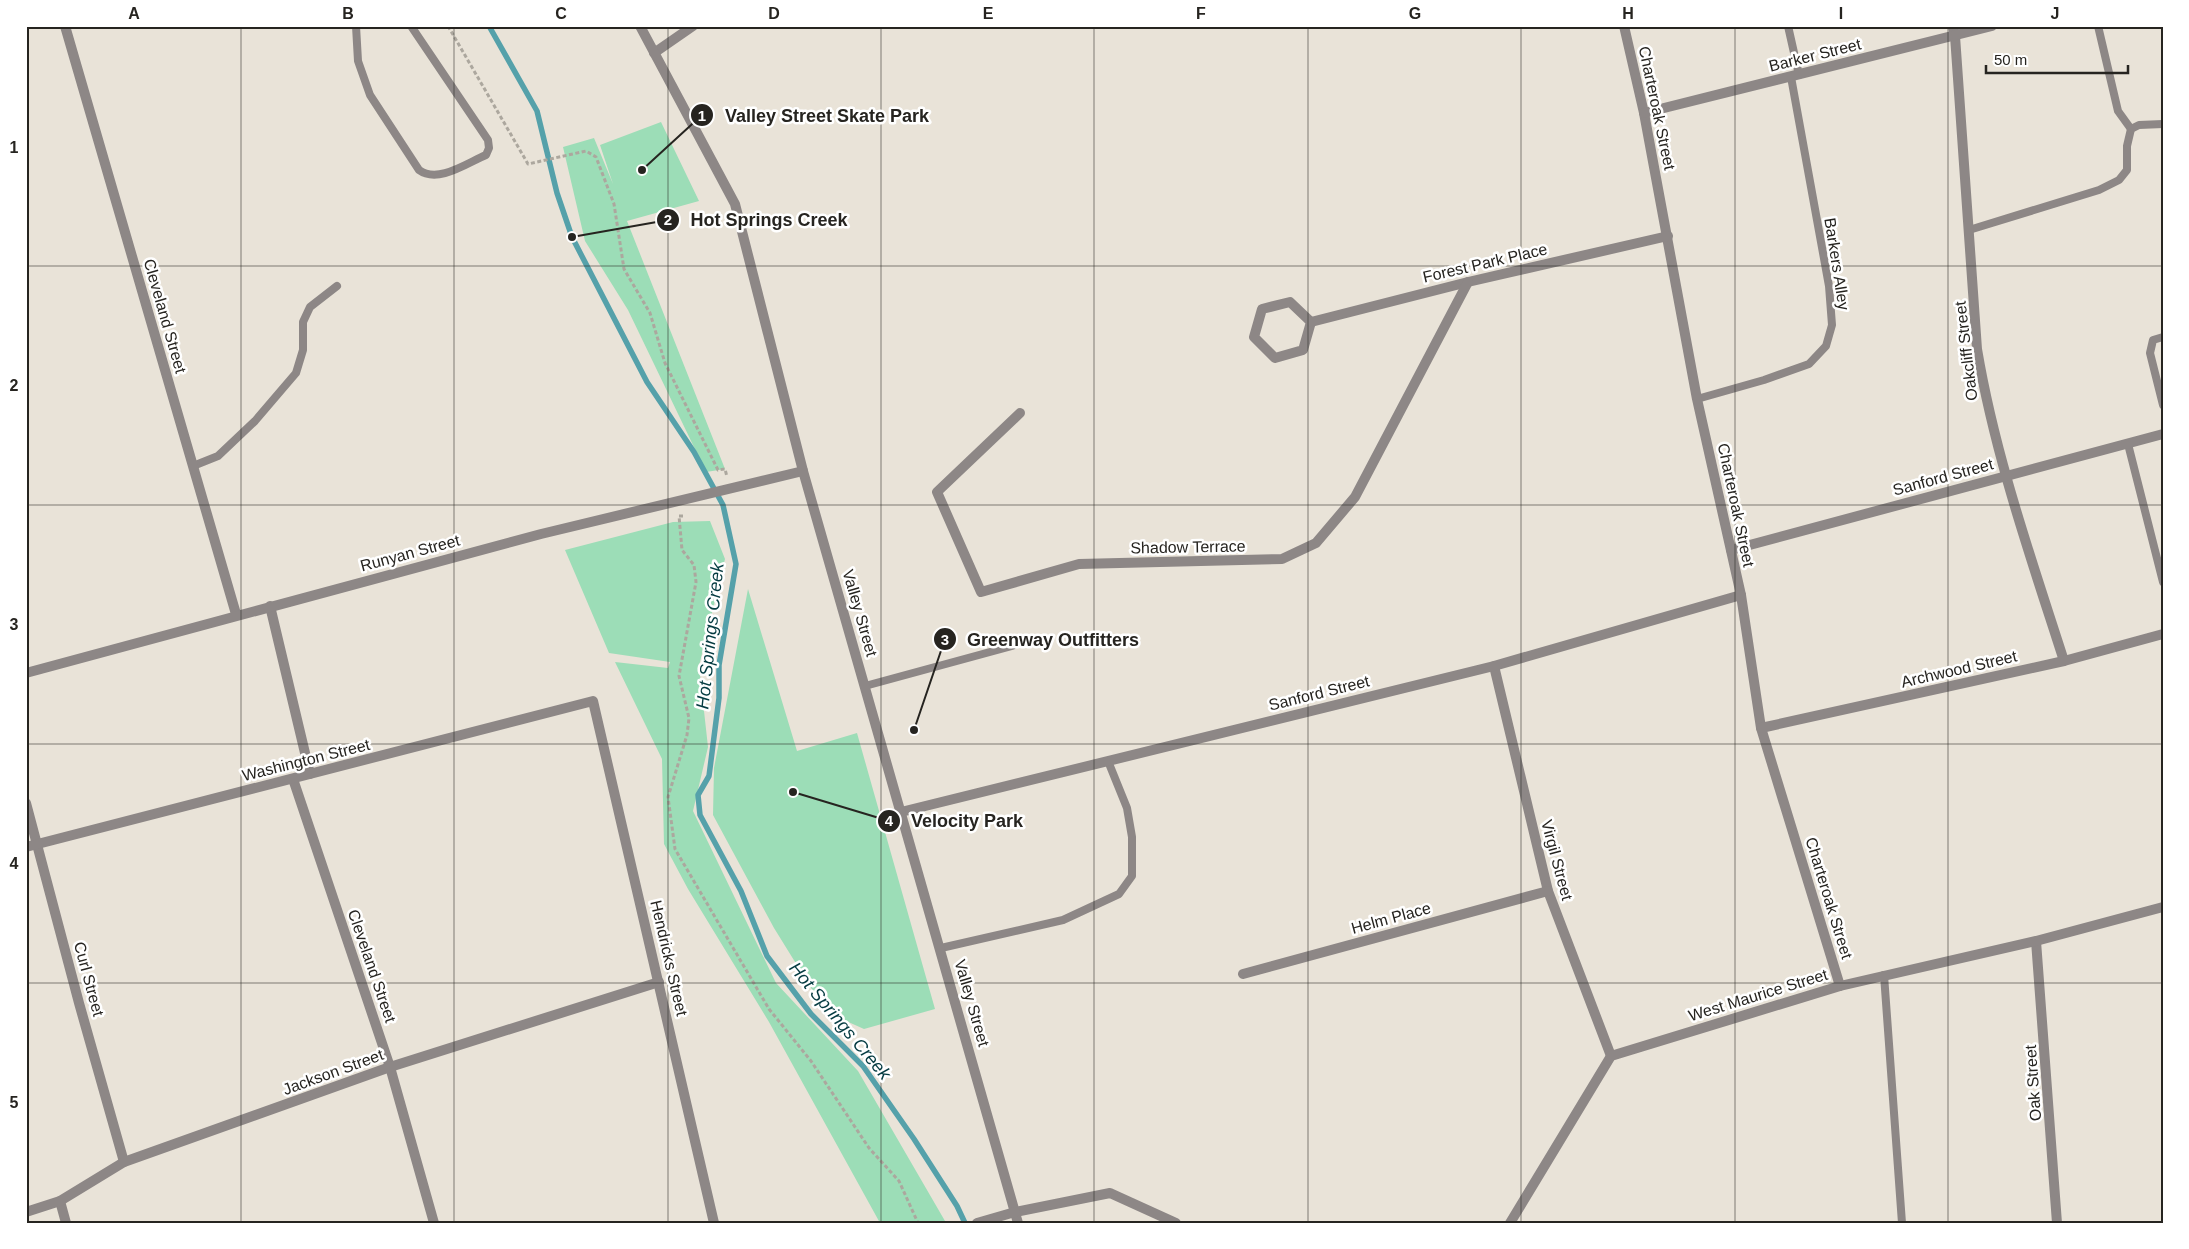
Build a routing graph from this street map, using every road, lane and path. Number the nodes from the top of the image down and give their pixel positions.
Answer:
1 (65, 26) edge
2 (356, 26) edge
3 (411, 26) edge
4 (448, 26) edge
5 (640, 26) edge
6 (693, 26) edge
7 (1624, 26) edge
8 (1788, 26) edge
9 (1992, 26) edge
10 (2098, 26) edge
11 (1954, 31) edge
12 (654, 53) junction
13 (1795, 76) junction
14 (1644, 113) junction
15 (2163, 124) edge
16 (2131, 129) junction
17 (1969, 230) junction
18 (1668, 236) junction
19 (1468, 282) junction
20 (337, 286) dead end
21 (1311, 322) junction
22 (2163, 336) edge
23 (1698, 399) junction
24 (2163, 405) edge
25 (1020, 413) dead end
26 (2163, 434) edge
27 (2128, 444) junction
28 (193, 466) junction
29 (803, 471) junction
30 (726, 472) dead end
31 (2005, 476) junction
32 (687, 514) dead end
33 (1731, 550) junction
34 (2163, 582) edge
35 (1741, 595) junction
36 (270, 606) junction
37 (236, 614) junction
38 (2163, 634) edge
39 (1012, 646) dead end
40 (2064, 661) junction
41 (1494, 666) junction
42 (26, 673) edge
43 (865, 686) junction
44 (593, 701) joint
45 (1761, 728) junction
46 (1108, 761) junction
47 (310, 774) junction
48 (293, 779) junction
49 (26, 803) edge
50 (901, 812) junction
51 (38, 844) junction
52 (26, 847) edge
53 (1548, 891) junction
54 (2163, 907) edge
55 (2036, 940) junction
56 (941, 948) junction
57 (1243, 974) dead end
58 (1884, 975) junction
59 (659, 982) junction
60 (1840, 986) junction
61 (1611, 1056) junction
62 (390, 1067) junction
63 (124, 1162) junction
64 (60, 1201) junction
65 (26, 1212) edge
66 (1015, 1212) junction
67 (66, 1223) edge
68 (434, 1223) edge
69 (714, 1223) edge
70 (918, 1223) edge
71 (977, 1223) edge
72 (1018, 1223) edge
73 (1176, 1223) edge
74 (1510, 1223) edge
75 (1902, 1223) edge
76 (2058, 1223) edge

1 - 28 street, Cleveland Street
2 - 3 lane
4 - 30 path
5 - 12 street, Valley Street
6 - 12 street
7 - 14 street, Charteroak Street
8 - 13 lane, Barkers Alley
9 - 11 street, Barker Street
10 - 16 lane
11 - 13 street, Barker Street
11 - 17 street, Oakcliff Street
12 - 29 street, Valley Street
13 - 14 street, Barker Street
13 - 23 lane, Barkers Alley
14 - 18 street, Charteroak Street
15 - 16 lane
16 - 17 lane
17 - 31 street, Oakcliff Street
18 - 19 street, Forest Park Place
18 - 23 street, Charteroak Street
19 - 21 street, Forest Park Place
19 - 25 street, Shadow Terrace
20 - 28 lane
21 - 21 street
22 - 24 lane
23 - 33 street, Charteroak Street
26 - 27 street, Sanford Street
27 - 31 street, Sanford Street
27 - 34 lane
28 - 37 street, Cleveland Street
29 - 36 street, Runyan Street
29 - 43 street, Valley Street
31 - 33 street, Sanford Street
31 - 40 street, Oakcliff Street
32 - 70 path
33 - 35 street, Charteroak Street
35 - 41 street, Sanford Street
35 - 45 street, Charteroak Street
36 - 37 street, Runyan Street
36 - 47 street
37 - 42 street, Runyan Street
38 - 40 street, Archwood Street
39 - 43 lane
40 - 45 street, Archwood Street
41 - 46 street, Sanford Street
41 - 53 street, Virgil Street
43 - 50 street, Valley Street
44 - 47 street, Washington Street
44 - 59 street, Hendricks Street
45 - 60 street, Charteroak Street
46 - 50 street, Sanford Street
46 - 56 lane
47 - 48 street, Washington Street
48 - 51 street, Washington Street
48 - 62 street, Cleveland Street
49 - 51 street, Curl Street
50 - 56 street, Valley Street
51 - 52 street, Washington Street
51 - 63 street, Curl Street
53 - 57 street, Helm Place
53 - 61 street, Virgil Street
54 - 55 street, West Maurice Street
55 - 58 street, West Maurice Street
55 - 76 street, Oak Street
56 - 66 street, Valley Street
58 - 60 street, West Maurice Street
58 - 75 lane
59 - 62 street, Jackson Street
59 - 69 street, Hendricks Street
60 - 61 street, West Maurice Street
61 - 74 street
62 - 63 street, Jackson Street
62 - 68 street, Cleveland Street
63 - 64 street, Jackson Street
64 - 65 street, Jackson Street
64 - 67 street
66 - 71 street
66 - 72 street, Valley Street
66 - 73 street

